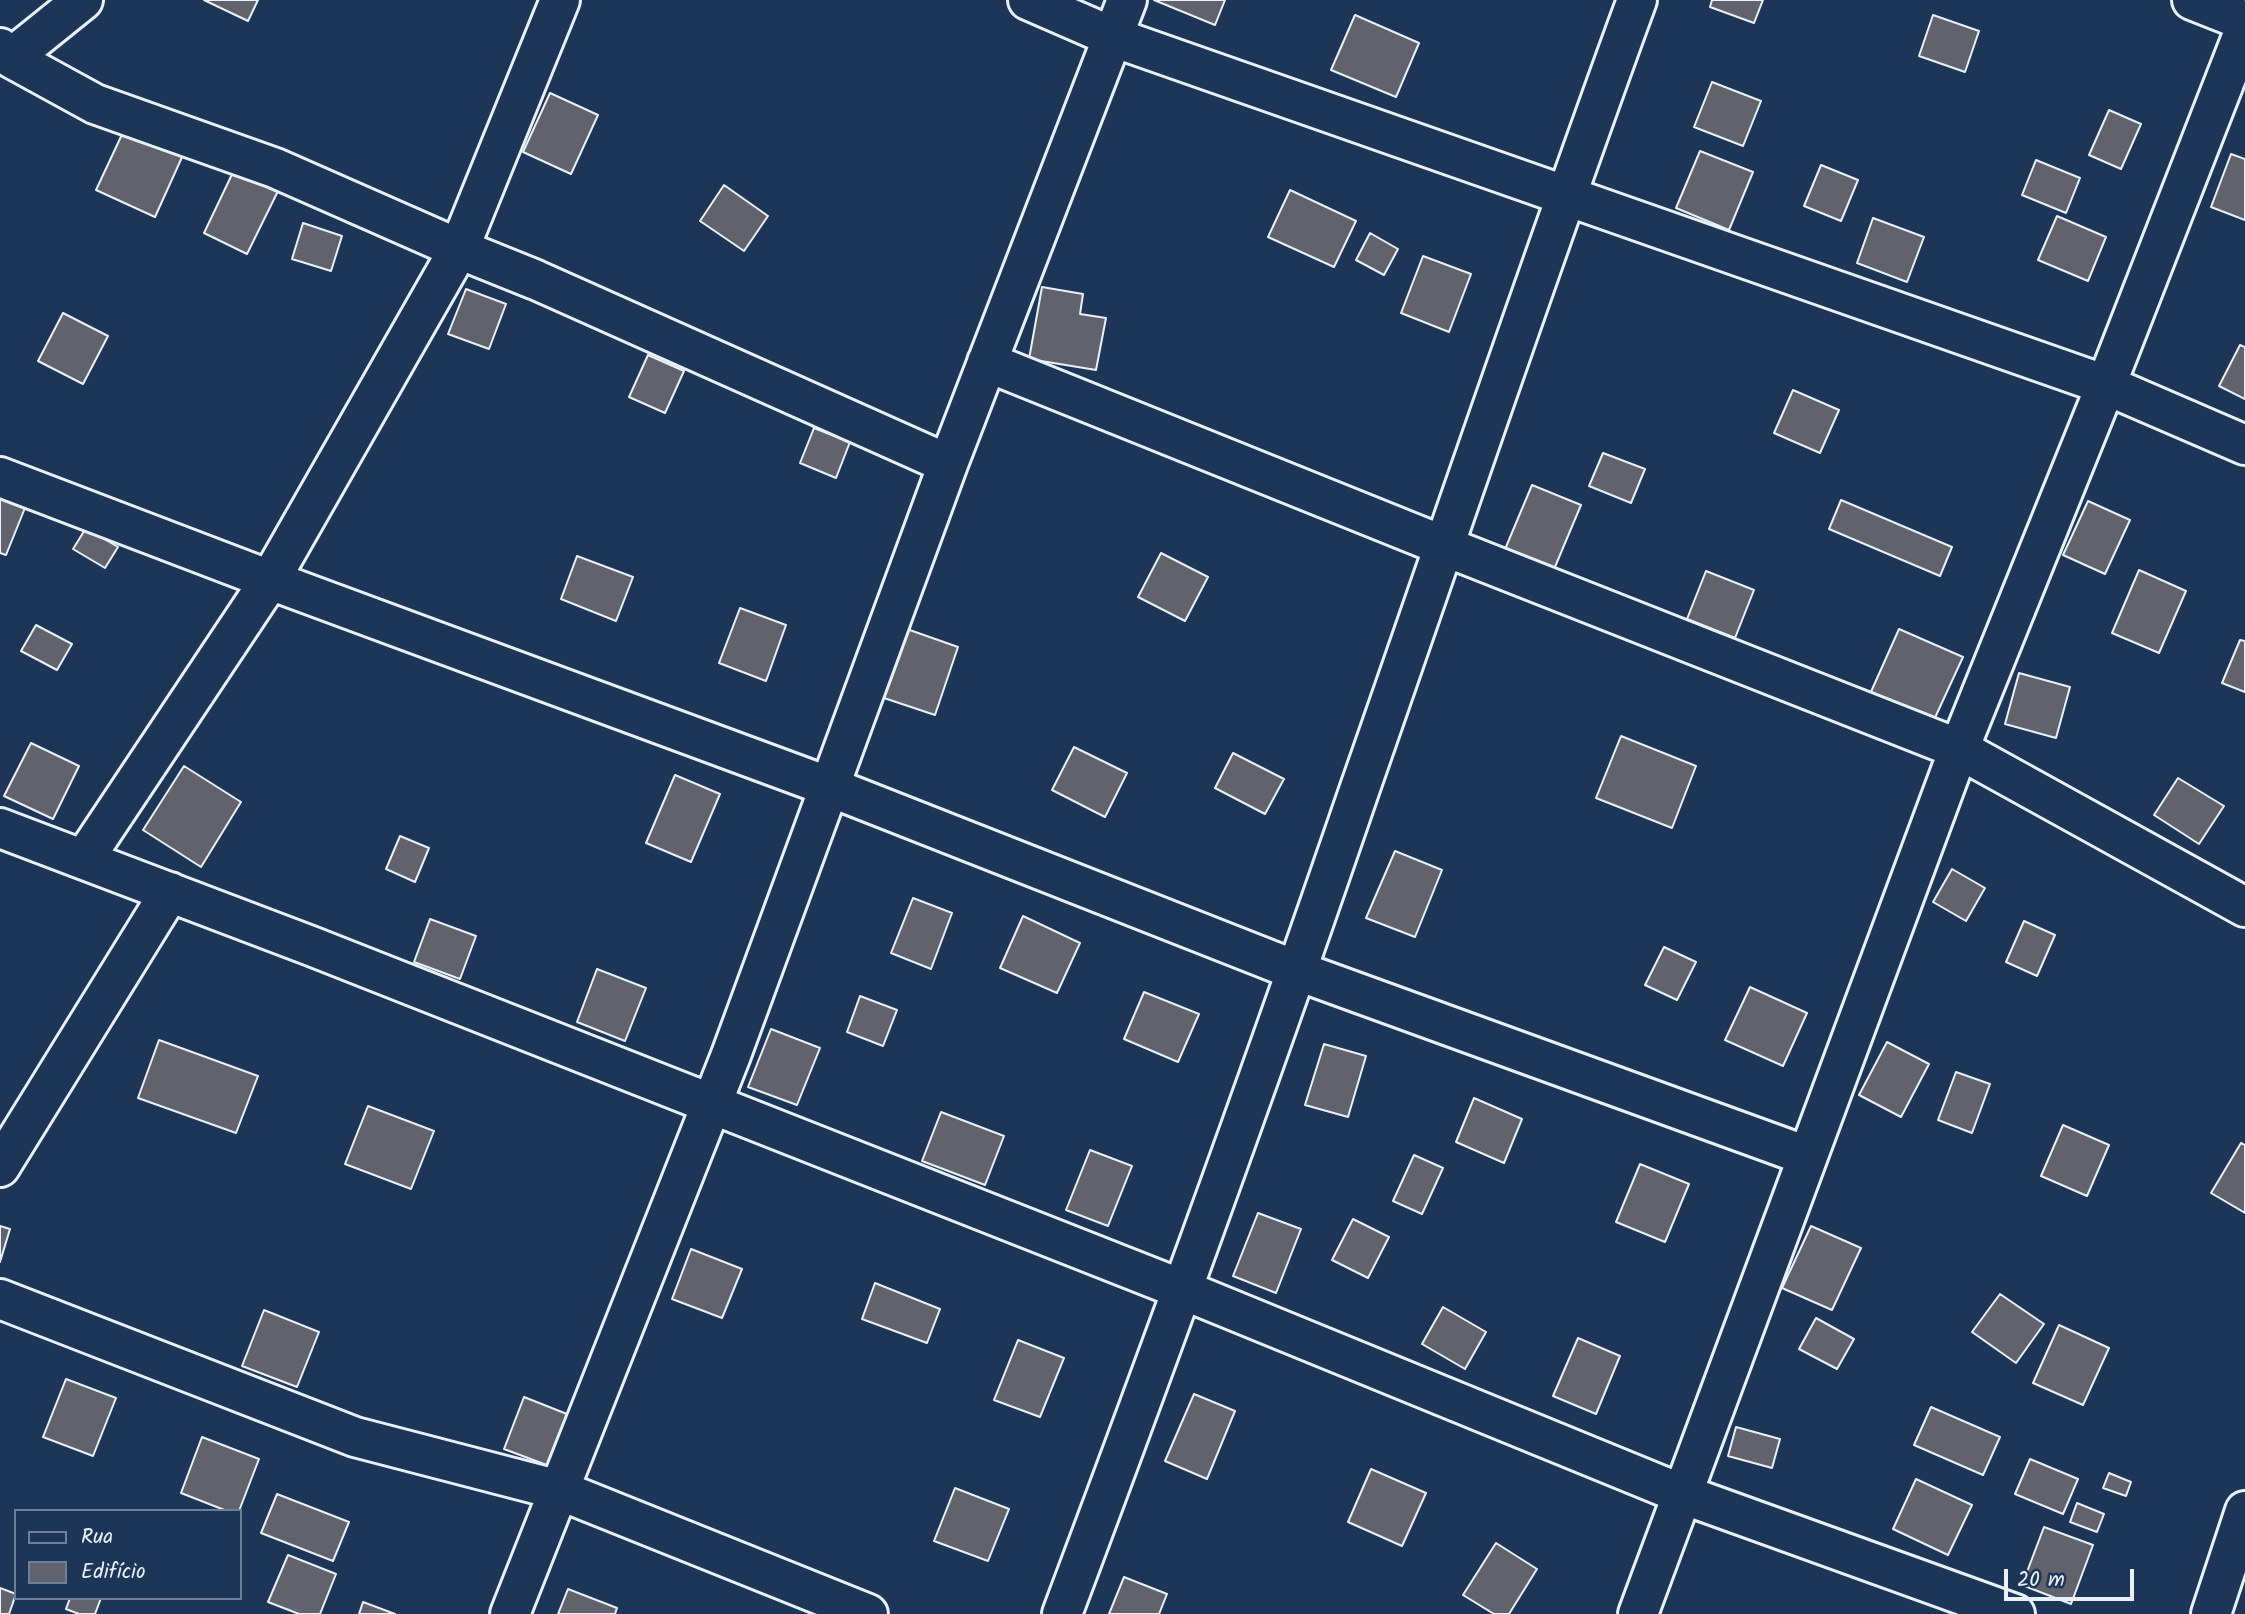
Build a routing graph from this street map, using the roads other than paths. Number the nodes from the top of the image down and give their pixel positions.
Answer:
1 (83, 0) edge
2 (560, 0) edge
3 (1028, 0) edge
4 (1127, 0) edge
5 (1637, 0) edge
6 (2192, 0) edge
7 (2245, 20) edge
8 (2245, 29) edge
9 (1113, 37) junction
10 (6, 53) edge
11 (1565, 194) junction
12 (459, 249) junction
13 (987, 362) junction
14 (2106, 384) junction
15 (2245, 445) edge
16 (948, 464) junction
17 (0, 477) edge
18 (1444, 546) junction
19 (270, 580) junction
20 (1959, 749) junction
21 (830, 787) junction
22 (0, 828) edge
23 (84, 859) junction
24 (170, 892) junction
25 (2245, 907) edge
26 (1295, 970) junction
27 (712, 1104) junction
28 (1807, 1156) junction
29 (0, 1167) edge
30 (1181, 1289) junction
31 (0, 1299) edge
32 (559, 1490) junction
33 (1682, 1494) junction
34 (2245, 1511) edge
35 (510, 1614) edge
36 (868, 1614) edge
37 (1062, 1614) edge
38 (1638, 1614) edge
39 (2015, 1614) edge
40 (2211, 1614) edge

1 - 10 street
2 - 12 street
3 - 9 street
4 - 9 street
5 - 11 street
6 - 7 street
8 - 14 street
9 - 11 street
9 - 13 street
10 - 12 street
11 - 14 street
11 - 18 street
12 - 16 street
12 - 19 street
13 - 16 street
13 - 18 street
14 - 15 street
14 - 20 street
16 - 21 street
17 - 19 street
18 - 20 street
18 - 26 street
19 - 21 street
19 - 23 street
20 - 25 street
20 - 28 street
21 - 26 street
21 - 27 street
22 - 23 street
23 - 24 street
24 - 27 street
24 - 29 street
26 - 28 street
26 - 30 street
27 - 30 street
27 - 32 street
28 - 33 street
30 - 33 street
30 - 37 street
31 - 32 street
32 - 35 street
32 - 36 street
33 - 38 street
33 - 39 street
34 - 40 street

